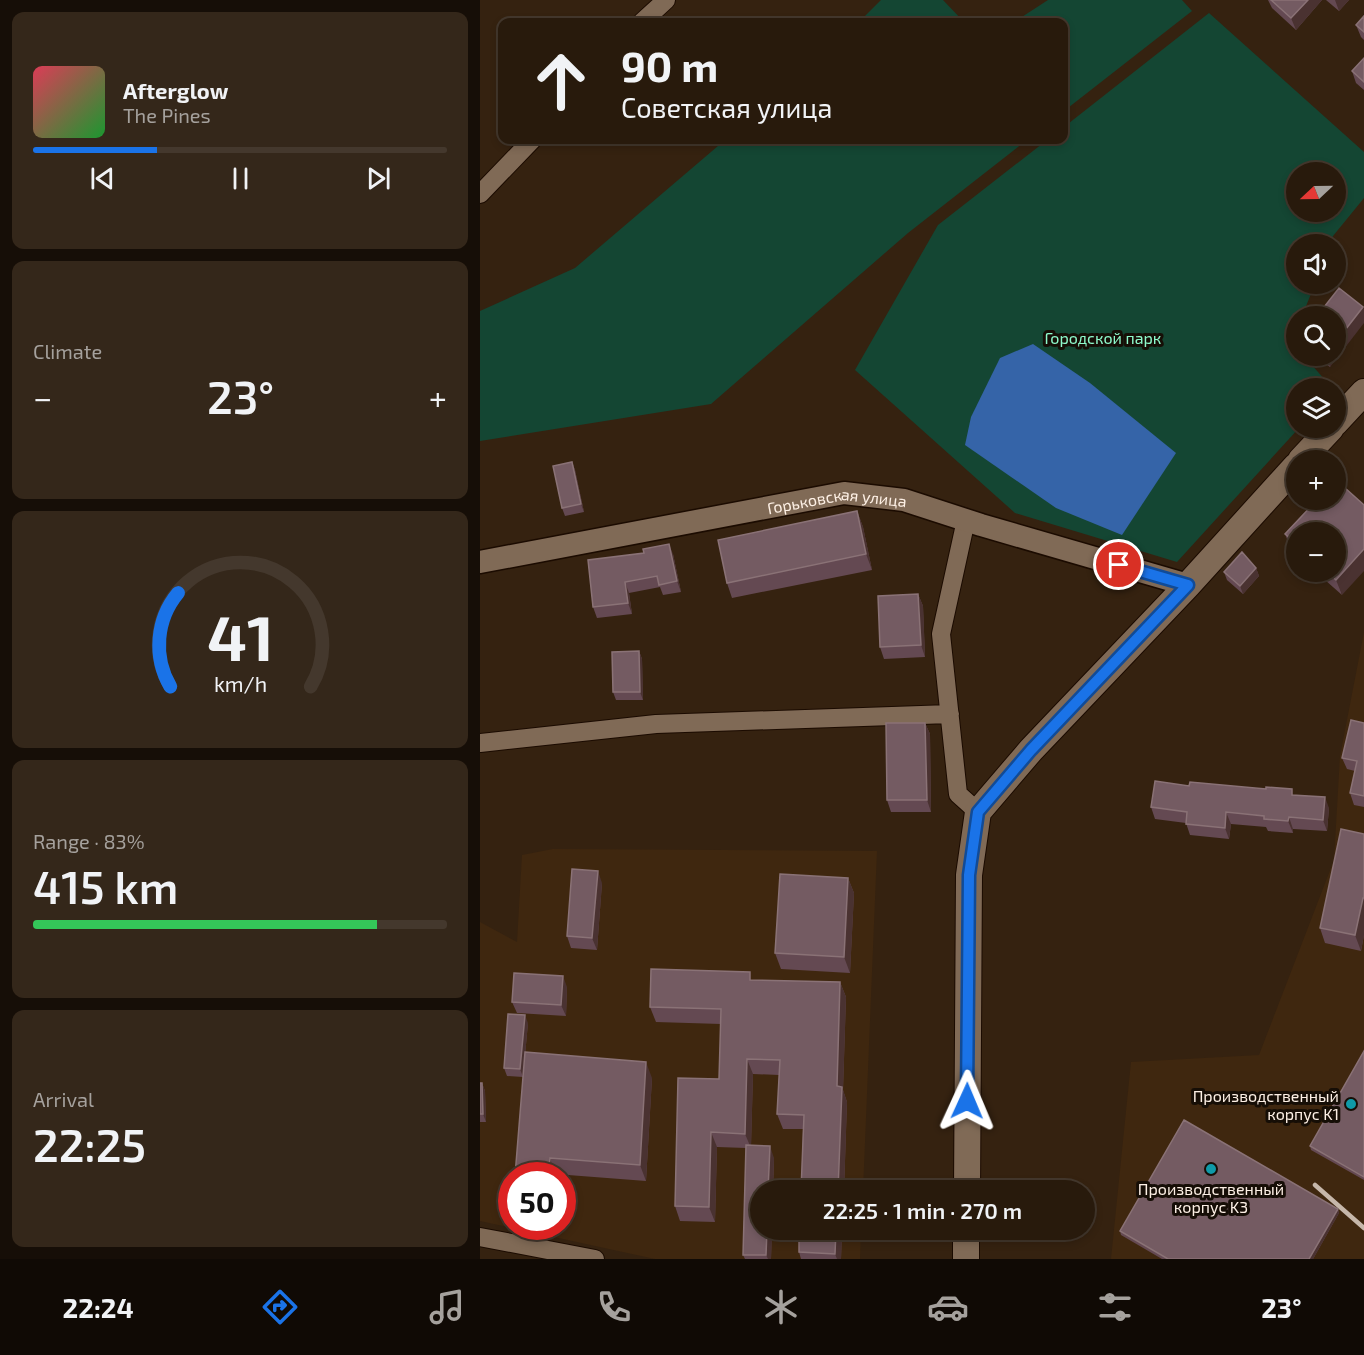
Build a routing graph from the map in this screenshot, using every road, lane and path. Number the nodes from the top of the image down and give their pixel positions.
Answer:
1 (666, 0) edge
2 (646, 18) edge
3 (528, 144) edge
4 (480, 194) edge
5 (1364, 392) edge
6 (1346, 411) edge
7 (1322, 438) edge
8 (1310, 450) edge
9 (1286, 477) edge
10 (966, 520) junction
11 (480, 562) edge
12 (1188, 585) junction
13 (950, 714) junction
14 (480, 742) edge
15 (978, 812) junction
16 (967, 1180) edge
17 (480, 1237) edge
18 (966, 1240) edge
19 (595, 1259) edge
20 (966, 1259) edge

1 - 2 street
3 - 4 street
5 - 6 main road
7 - 8 main road
9 - 12 main road
10 - 11 street, Горьковская улица
10 - 12 street, Горьковская улица
10 - 13 street
12 - 15 main road
13 - 14 street
13 - 15 street
15 - 16 main road
17 - 19 street
18 - 20 main road

